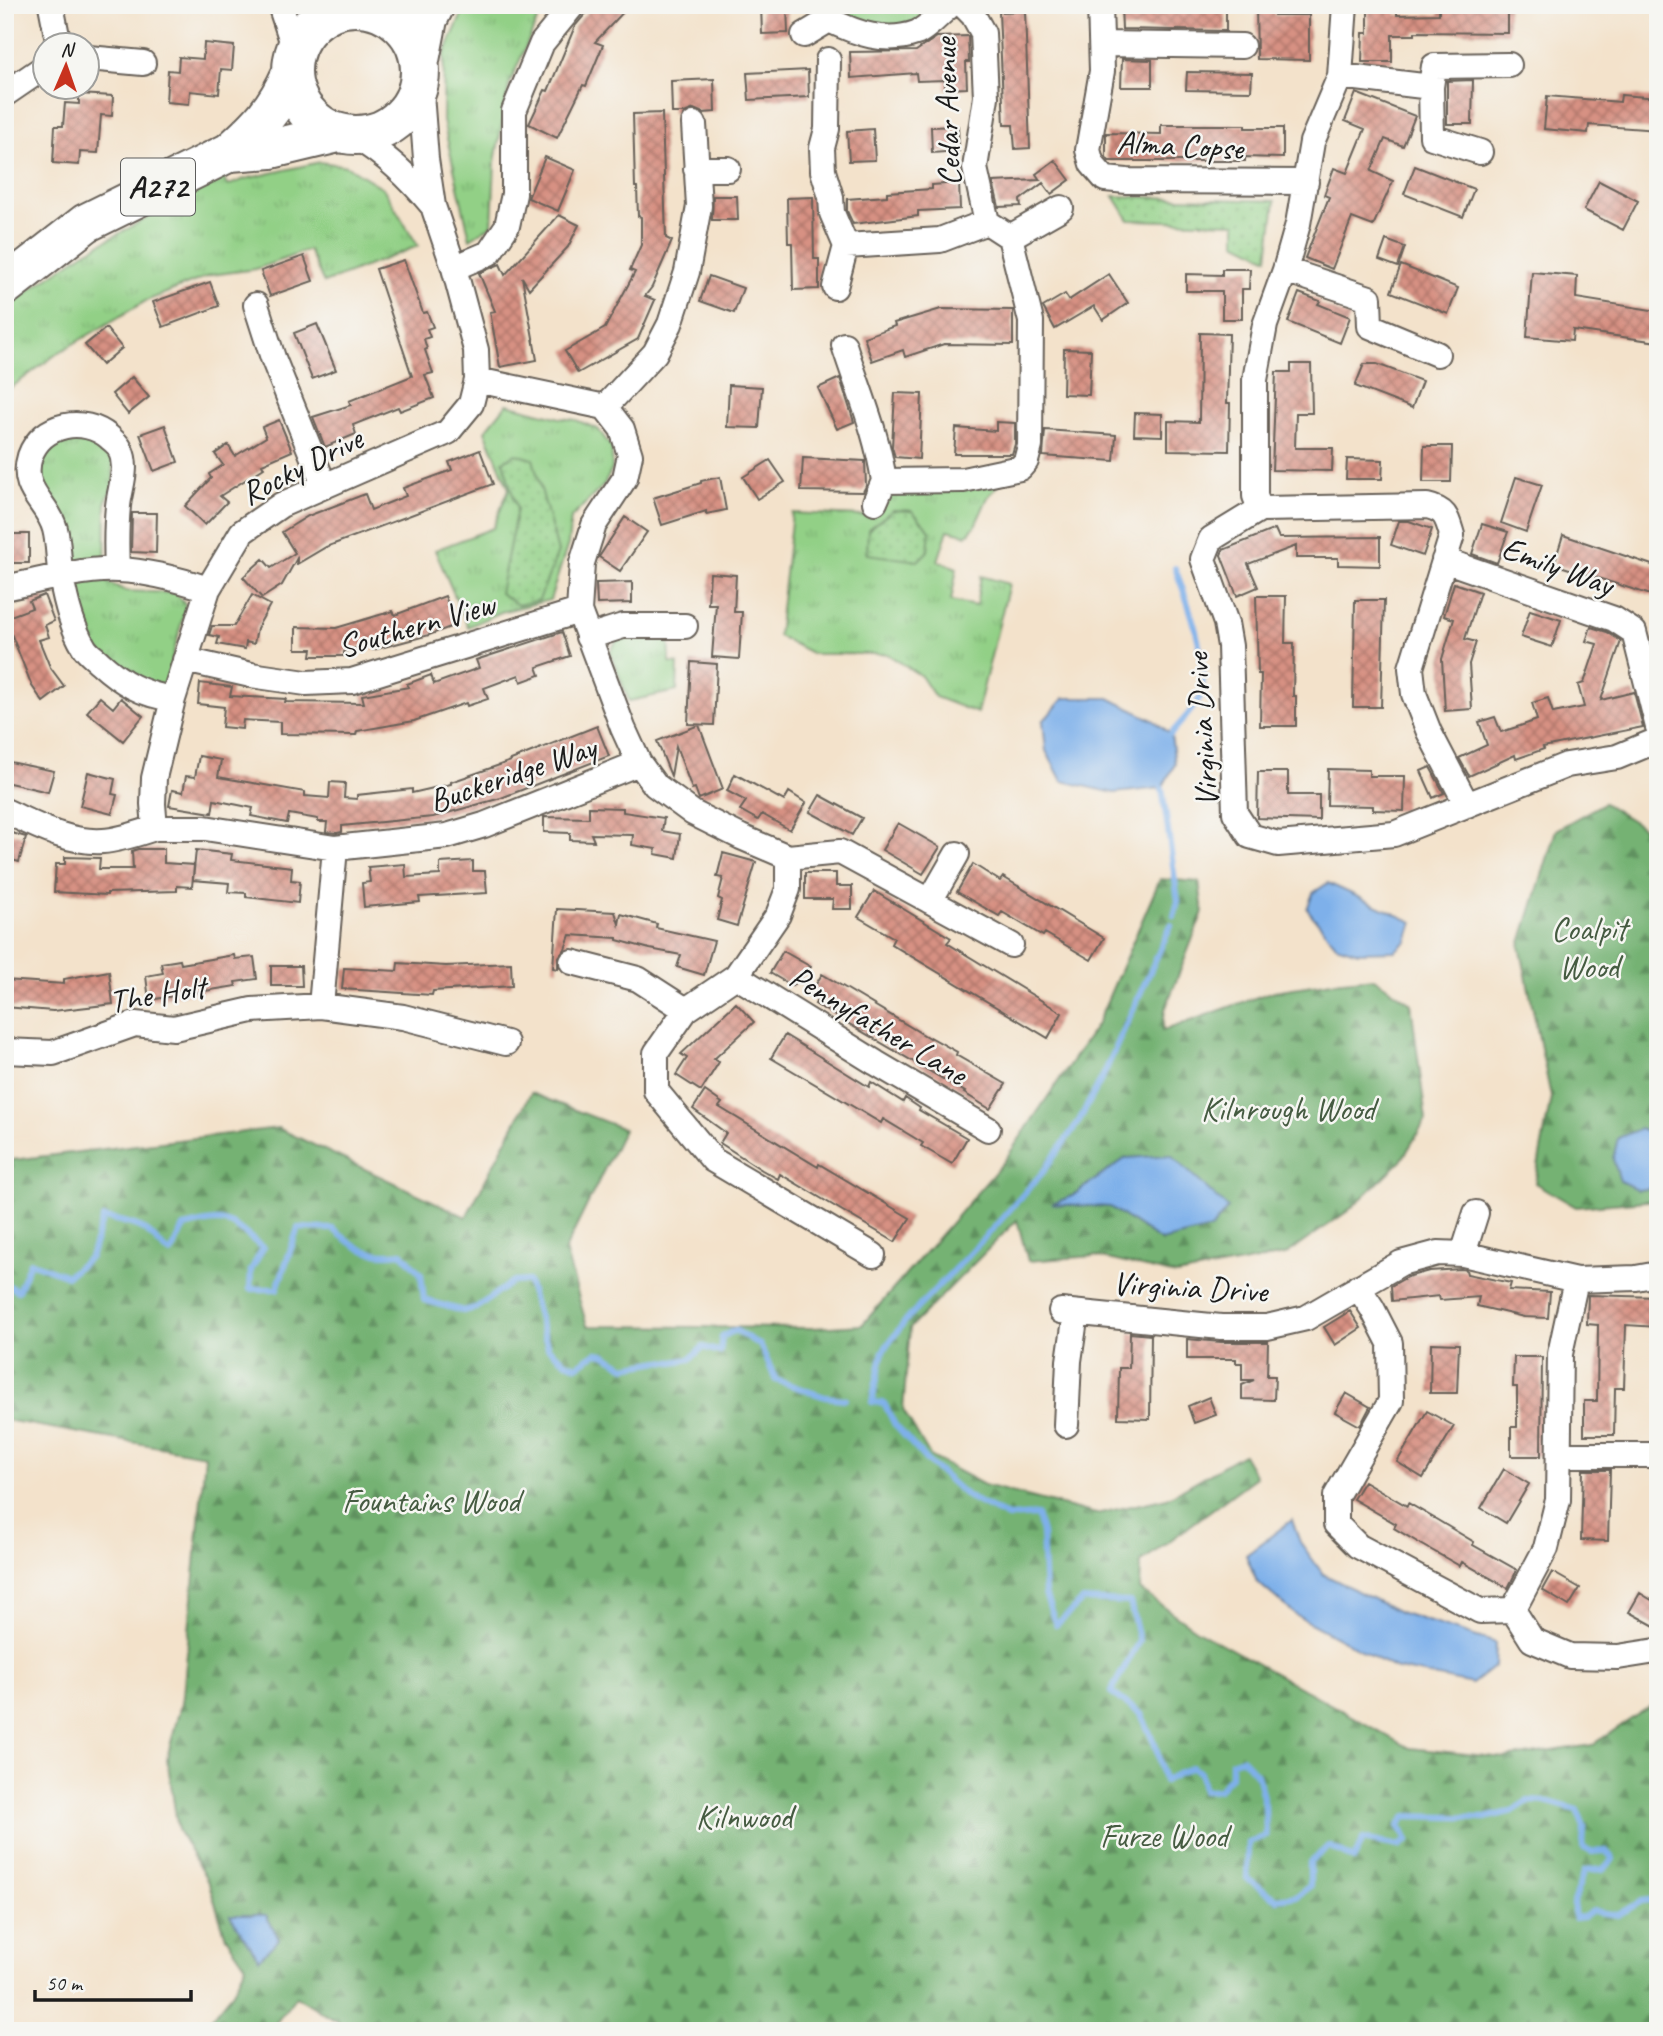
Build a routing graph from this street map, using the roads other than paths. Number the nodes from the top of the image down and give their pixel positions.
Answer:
1 (51, 5) edge
2 (280, 5) edge
3 (435, 5) edge
4 (573, 5) edge
5 (951, 5) edge
6 (963, 5) edge
7 (1100, 5) edge
8 (1345, 5) edge
9 (334, 7) edge
10 (826, 12) edge
11 (56, 32) edge
12 (804, 35) dead end
13 (1102, 44) junction
14 (1242, 46) dead end
15 (102, 59) edge
16 (828, 60) dead end
17 (293, 62) junction
18 (143, 63) dead end
19 (1509, 65) dead end
20 (420, 71) junction
21 (32, 76) edge
22 (1340, 76) junction
23 (1431, 87) junction
24 (5, 94) edge
25 (695, 124) dead end
26 (346, 134) junction
27 (230, 152) junction
28 (1480, 152) dead end
29 (696, 169) junction
30 (728, 169) dead end
31 (1306, 182) junction
32 (433, 206) junction
33 (1060, 208) dead end
34 (987, 222) junction
35 (1010, 237) junction
36 (846, 246) junction
37 (454, 268) junction
38 (1285, 270) junction
39 (5, 286) edge
40 (835, 287) dead end
41 (256, 305) dead end
42 (844, 345) dead end
43 (1437, 354) dead end
44 (477, 380) junction
45 (605, 407) junction
46 (324, 485) junction
47 (1260, 509) junction
48 (1444, 560) junction
49 (117, 570) junction
50 (61, 576) junction
51 (5, 588) edge
52 (208, 589) junction
53 (579, 611) junction
54 (685, 626) dead end
55 (588, 637) junction
56 (185, 660) junction
57 (173, 698) junction
58 (1658, 727) edge
59 (1658, 740) edge
60 (639, 763) junction
61 (1466, 805) junction
62 (5, 811) edge
63 (155, 828) junction
64 (335, 848) junction
65 (957, 854) dead end
66 (788, 857) junction
67 (930, 901) junction
68 (1011, 945) dead end
69 (572, 962) dead end
70 (736, 976) junction
71 (321, 1006) junction
72 (686, 1010) junction
73 (506, 1043) dead end
74 (5, 1051) edge
75 (988, 1129) dead end
76 (1476, 1213) dead end
77 (1463, 1254) junction
78 (873, 1255) dead end
79 (1658, 1274) edge
80 (1576, 1280) junction
81 (1358, 1287) junction
82 (1066, 1425) dead end
83 (1560, 1455) junction
84 (1658, 1455) edge
85 (1513, 1610) junction
86 (1656, 1651) dead end

1 - 11 street
2 - 17 street
3 - 20 highway
4 - 37 street
5 - 10 street, Cedar Avenue
6 - 34 street, Cedar Avenue
7 - 13 street, Alma Copse
8 - 22 street
9 - 17 highway
9 - 20 highway
10 - 12 street, Cedar Avenue
13 - 14 street
13 - 31 street, Alma Copse
15 - 18 street
16 - 36 street
17 - 26 highway
17 - 27 highway, A272
19 - 23 street
20 - 26 highway
20 - 32 street, Rocky Drive
21 - 24 street
22 - 23 street
22 - 31 street
23 - 28 street
25 - 29 street
26 - 27 highway, A272
26 - 32 street, Rocky Drive
27 - 39 highway, A272
29 - 30 street
29 - 45 street
31 - 38 street
32 - 37 street, Rocky Drive
33 - 35 street
34 - 35 street, Cedar Avenue
34 - 36 street, Cedar Avenue
35 - 42 street
36 - 40 street
37 - 44 street, Rocky Drive
38 - 43 street
38 - 47 street
41 - 46 street
44 - 45 street
44 - 46 street, Rocky Drive
45 - 53 street
46 - 52 street, Rocky Drive
47 - 48 street
47 - 61 street, Virginia Drive
48 - 58 street, Emily Way
48 - 61 street
49 - 50 street
49 - 50 street
49 - 52 street
50 - 51 street
50 - 57 street
52 - 56 street, Rocky Drive
53 - 55 street
53 - 56 street, Southern View
54 - 55 street
55 - 60 street
56 - 57 street, Rocky Drive
57 - 63 street, Rocky Drive
59 - 61 street, Virginia Drive
60 - 64 street, Buckeridge Way
60 - 66 street
62 - 63 street
63 - 64 street, Buckeridge Way
64 - 71 street
65 - 67 street
66 - 67 street
66 - 70 street
67 - 68 street
69 - 72 street
70 - 72 street
70 - 75 street, Pennyfather Lane
71 - 73 street, The Holt
71 - 74 street, The Holt
72 - 78 street
76 - 77 street
77 - 80 street, Virginia Drive
77 - 81 street, Virginia Drive
79 - 80 street, Virginia Drive
80 - 83 street
81 - 82 street, Virginia Drive
81 - 85 street
83 - 84 street
83 - 85 street
85 - 86 street

